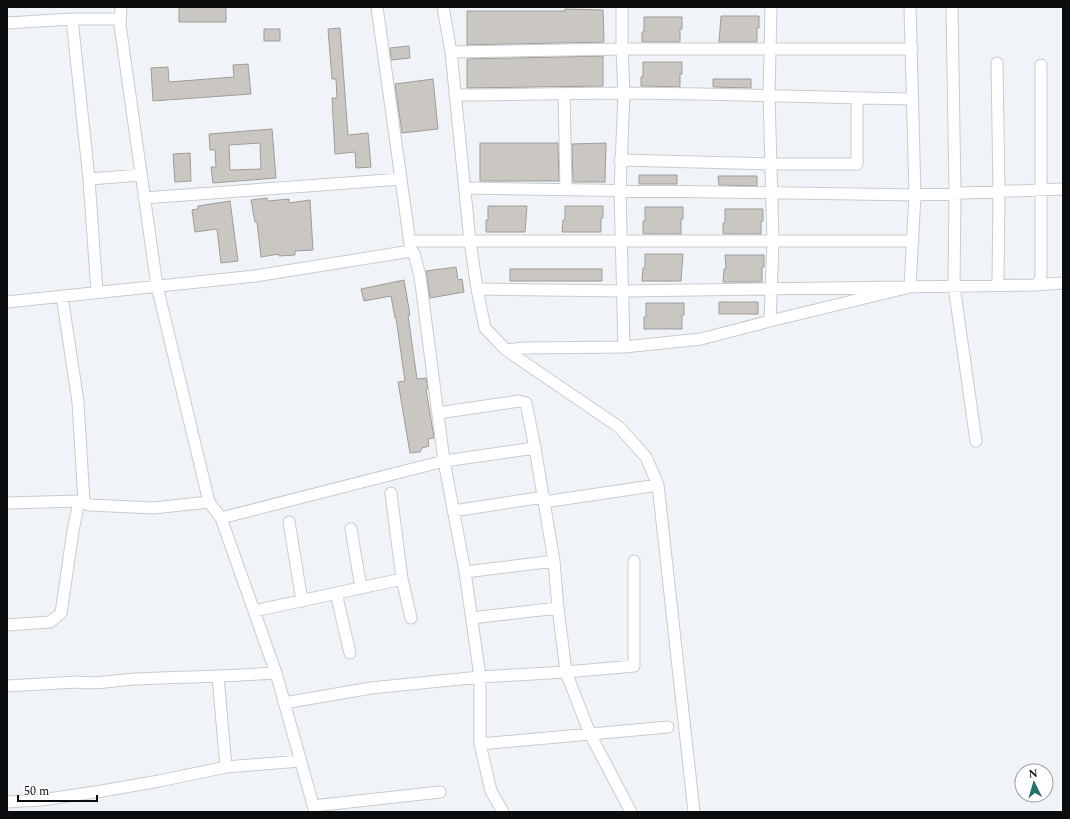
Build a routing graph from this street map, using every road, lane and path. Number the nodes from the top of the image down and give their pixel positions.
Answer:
1 (121, 7) edge
2 (377, 7) edge
3 (443, 7) edge
4 (622, 7) edge
5 (771, 7) edge
6 (910, 7) edge
7 (952, 7) edge
8 (72, 19) junction
9 (120, 19) junction
10 (7, 23) edge
11 (770, 48) junction
12 (622, 49) junction
13 (912, 49) junction
14 (451, 52) junction
15 (997, 63) dead end
16 (1041, 65) dead end
17 (624, 93) junction
18 (564, 94) junction
19 (769, 95) junction
20 (455, 96) junction
21 (857, 99) junction
22 (912, 99) junction
23 (620, 160) junction
24 (770, 164) junction
25 (141, 175) junction
26 (401, 179) junction
27 (89, 180) junction
28 (466, 188) junction
29 (566, 189) junction
30 (1063, 189) edge
31 (620, 190) junction
32 (1042, 190) junction
33 (999, 192) junction
34 (772, 193) junction
35 (955, 193) junction
36 (915, 195) junction
37 (144, 198) junction
38 (622, 240) junction
39 (470, 241) junction
40 (773, 241) junction
41 (914, 241) junction
42 (411, 246) junction
43 (1063, 283) edge
44 (998, 285) junction
45 (1034, 285) junction
46 (156, 286) junction
47 (954, 286) junction
48 (910, 287) junction
49 (771, 288) junction
50 (477, 289) junction
51 (623, 291) junction
52 (97, 292) junction
53 (62, 296) junction
54 (7, 302) edge
55 (770, 321) junction
56 (624, 347) junction
57 (506, 350) junction
58 (438, 413) junction
59 (976, 441) dead end
60 (535, 448) junction
61 (444, 461) junction
62 (658, 485) junction
63 (390, 493) dead end
64 (544, 500) junction
65 (82, 502) junction
66 (209, 502) junction
67 (7, 503) edge
68 (453, 511) junction
69 (221, 518) junction
70 (289, 522) dead end
71 (351, 529) dead end
72 (554, 560) junction
73 (634, 561) dead end
74 (465, 572) junction
75 (402, 579) junction
76 (361, 588) junction
77 (336, 593) junction
78 (302, 601) junction
79 (558, 608) junction
80 (254, 611) junction
81 (411, 618) dead end
82 (472, 618) junction
83 (7, 625) edge
84 (350, 653) dead end
85 (566, 672) junction
86 (276, 673) junction
87 (218, 677) junction
88 (480, 677) junction
89 (7, 686) edge
90 (284, 702) junction
91 (668, 727) dead end
92 (590, 734) junction
93 (480, 744) junction
94 (301, 761) junction
95 (226, 767) junction
96 (440, 792) dead end
97 (7, 802) edge
98 (314, 809) edge
99 (503, 812) edge
100 (629, 812) edge
101 (694, 812) edge

1 - 9 street
2 - 26 street
3 - 14 street
4 - 12 street
5 - 11 street
6 - 13 street
7 - 35 street
8 - 9 street
8 - 10 street
8 - 27 street
9 - 25 street
11 - 12 street
11 - 13 street
11 - 19 street
12 - 14 street
12 - 17 street
13 - 22 street
14 - 20 street
15 - 33 street
16 - 32 street
17 - 18 street
17 - 19 street
17 - 23 street
18 - 20 street
18 - 29 street
19 - 21 street
19 - 24 street
20 - 28 street
21 - 22 street
21 - 24 street
22 - 36 street
23 - 24 street
23 - 31 street
24 - 34 street
25 - 27 street
25 - 37 street
26 - 37 street
26 - 42 street
27 - 52 street
28 - 29 street
28 - 39 street
29 - 31 street
30 - 32 street
31 - 34 street
31 - 38 street
32 - 33 street
32 - 45 street
33 - 35 street
33 - 44 street
34 - 36 street
34 - 40 street
35 - 36 street
35 - 47 street
36 - 41 street
37 - 46 street
38 - 39 street
38 - 40 street
38 - 51 street
39 - 42 street
39 - 50 street
40 - 41 street
40 - 49 street
41 - 48 street
42 - 46 street
42 - 58 street
43 - 45 street
44 - 45 street
44 - 47 street
46 - 52 street
46 - 66 street
47 - 48 street
47 - 59 street
48 - 49 street
48 - 55 street
49 - 51 street
49 - 55 street
50 - 51 street
50 - 57 street
51 - 56 street
52 - 53 street
53 - 54 street
53 - 65 street
55 - 56 street
56 - 57 street
57 - 62 street
58 - 60 street
58 - 61 street
60 - 61 street
60 - 64 street
61 - 68 street
61 - 69 street
62 - 64 street
62 - 101 street
63 - 75 street
64 - 68 street
64 - 72 street
65 - 66 street
65 - 67 street
65 - 83 street
66 - 69 street
68 - 74 street
69 - 80 street
70 - 78 street
71 - 76 street
72 - 74 street
72 - 79 street
73 - 85 street
74 - 82 street
75 - 76 street
75 - 81 street
76 - 77 street
77 - 78 street
77 - 84 street
78 - 80 street
79 - 82 street
79 - 85 street
80 - 86 street
82 - 88 street
85 - 88 street
85 - 92 street
86 - 87 street
86 - 90 street
87 - 89 street
87 - 95 street
88 - 90 street
88 - 93 street
90 - 94 street
91 - 92 street
92 - 93 street
92 - 100 street
93 - 99 street
94 - 95 street
94 - 98 street
95 - 97 street
96 - 98 street

